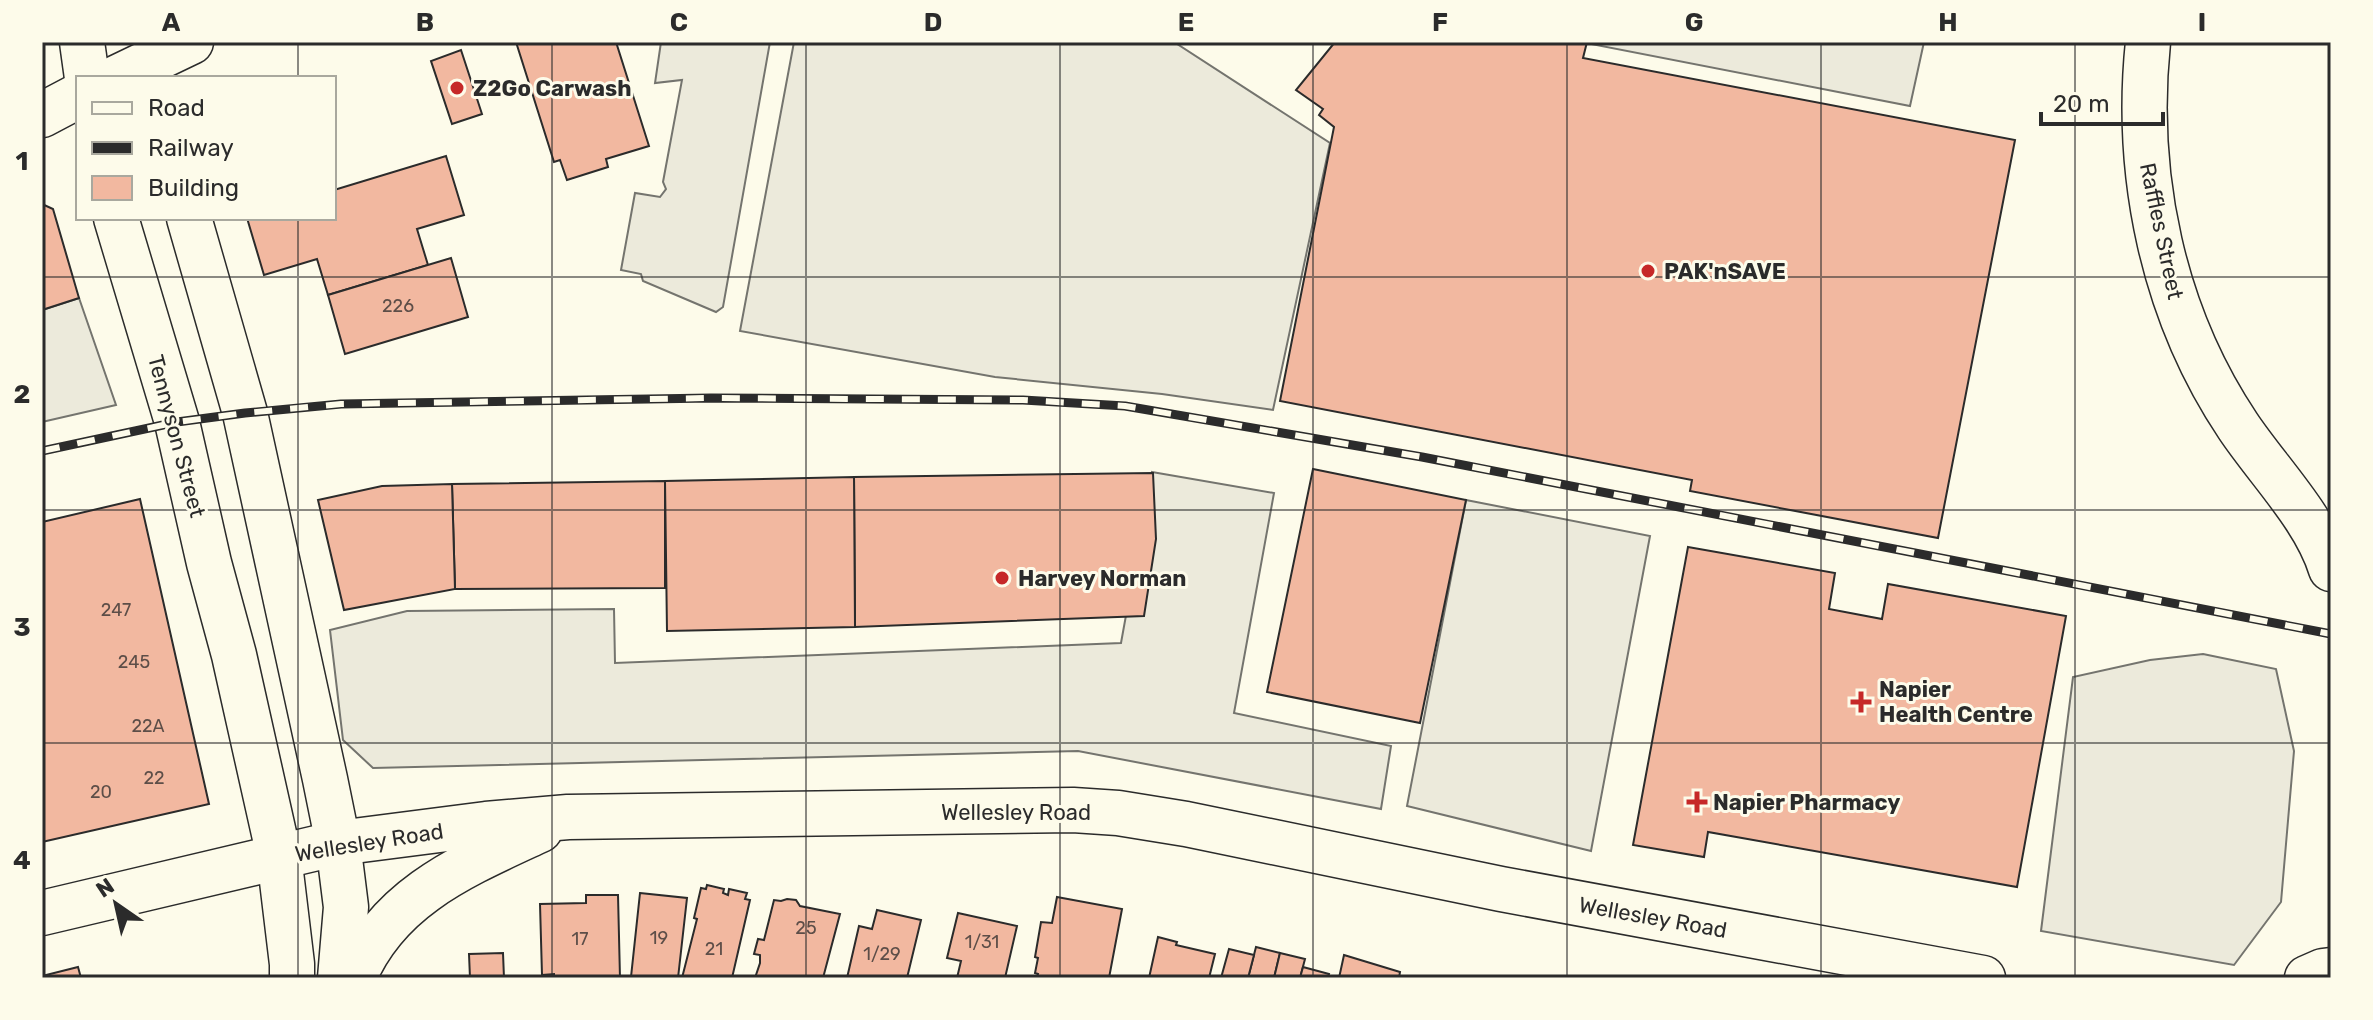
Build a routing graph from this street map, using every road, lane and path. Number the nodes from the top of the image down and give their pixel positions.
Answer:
1 (82, 42) edge
2 (2148, 42) edge
3 (170, 54) edge
4 (87, 76) edge
5 (120, 76) edge
6 (76, 97) edge
7 (42, 115) edge
8 (117, 220) edge
9 (190, 220) edge
10 (2331, 569) edge
11 (295, 640) junction
12 (234, 655) junction
13 (568, 817) junction
14 (338, 843) junction
15 (279, 856) junction
16 (42, 913) edge
17 (292, 978) edge
18 (340, 978) edge
19 (354, 978) edge
20 (1983, 978) edge

1 - 4 main road
2 - 10 main road, Raffles Street
3 - 5 main road
6 - 7 main road
8 - 12 main road, Tennyson Street
9 - 11 main road
11 - 12 main road
11 - 14 main road
12 - 15 main road, Tennyson Street
13 - 14 main road, Wellesley Road
13 - 19 main road
13 - 20 main road, Wellesley Road
14 - 15 main road, Wellesley Road
14 - 18 main road
15 - 16 main road, Wellesley Road
15 - 17 main road, Tennyson Street

